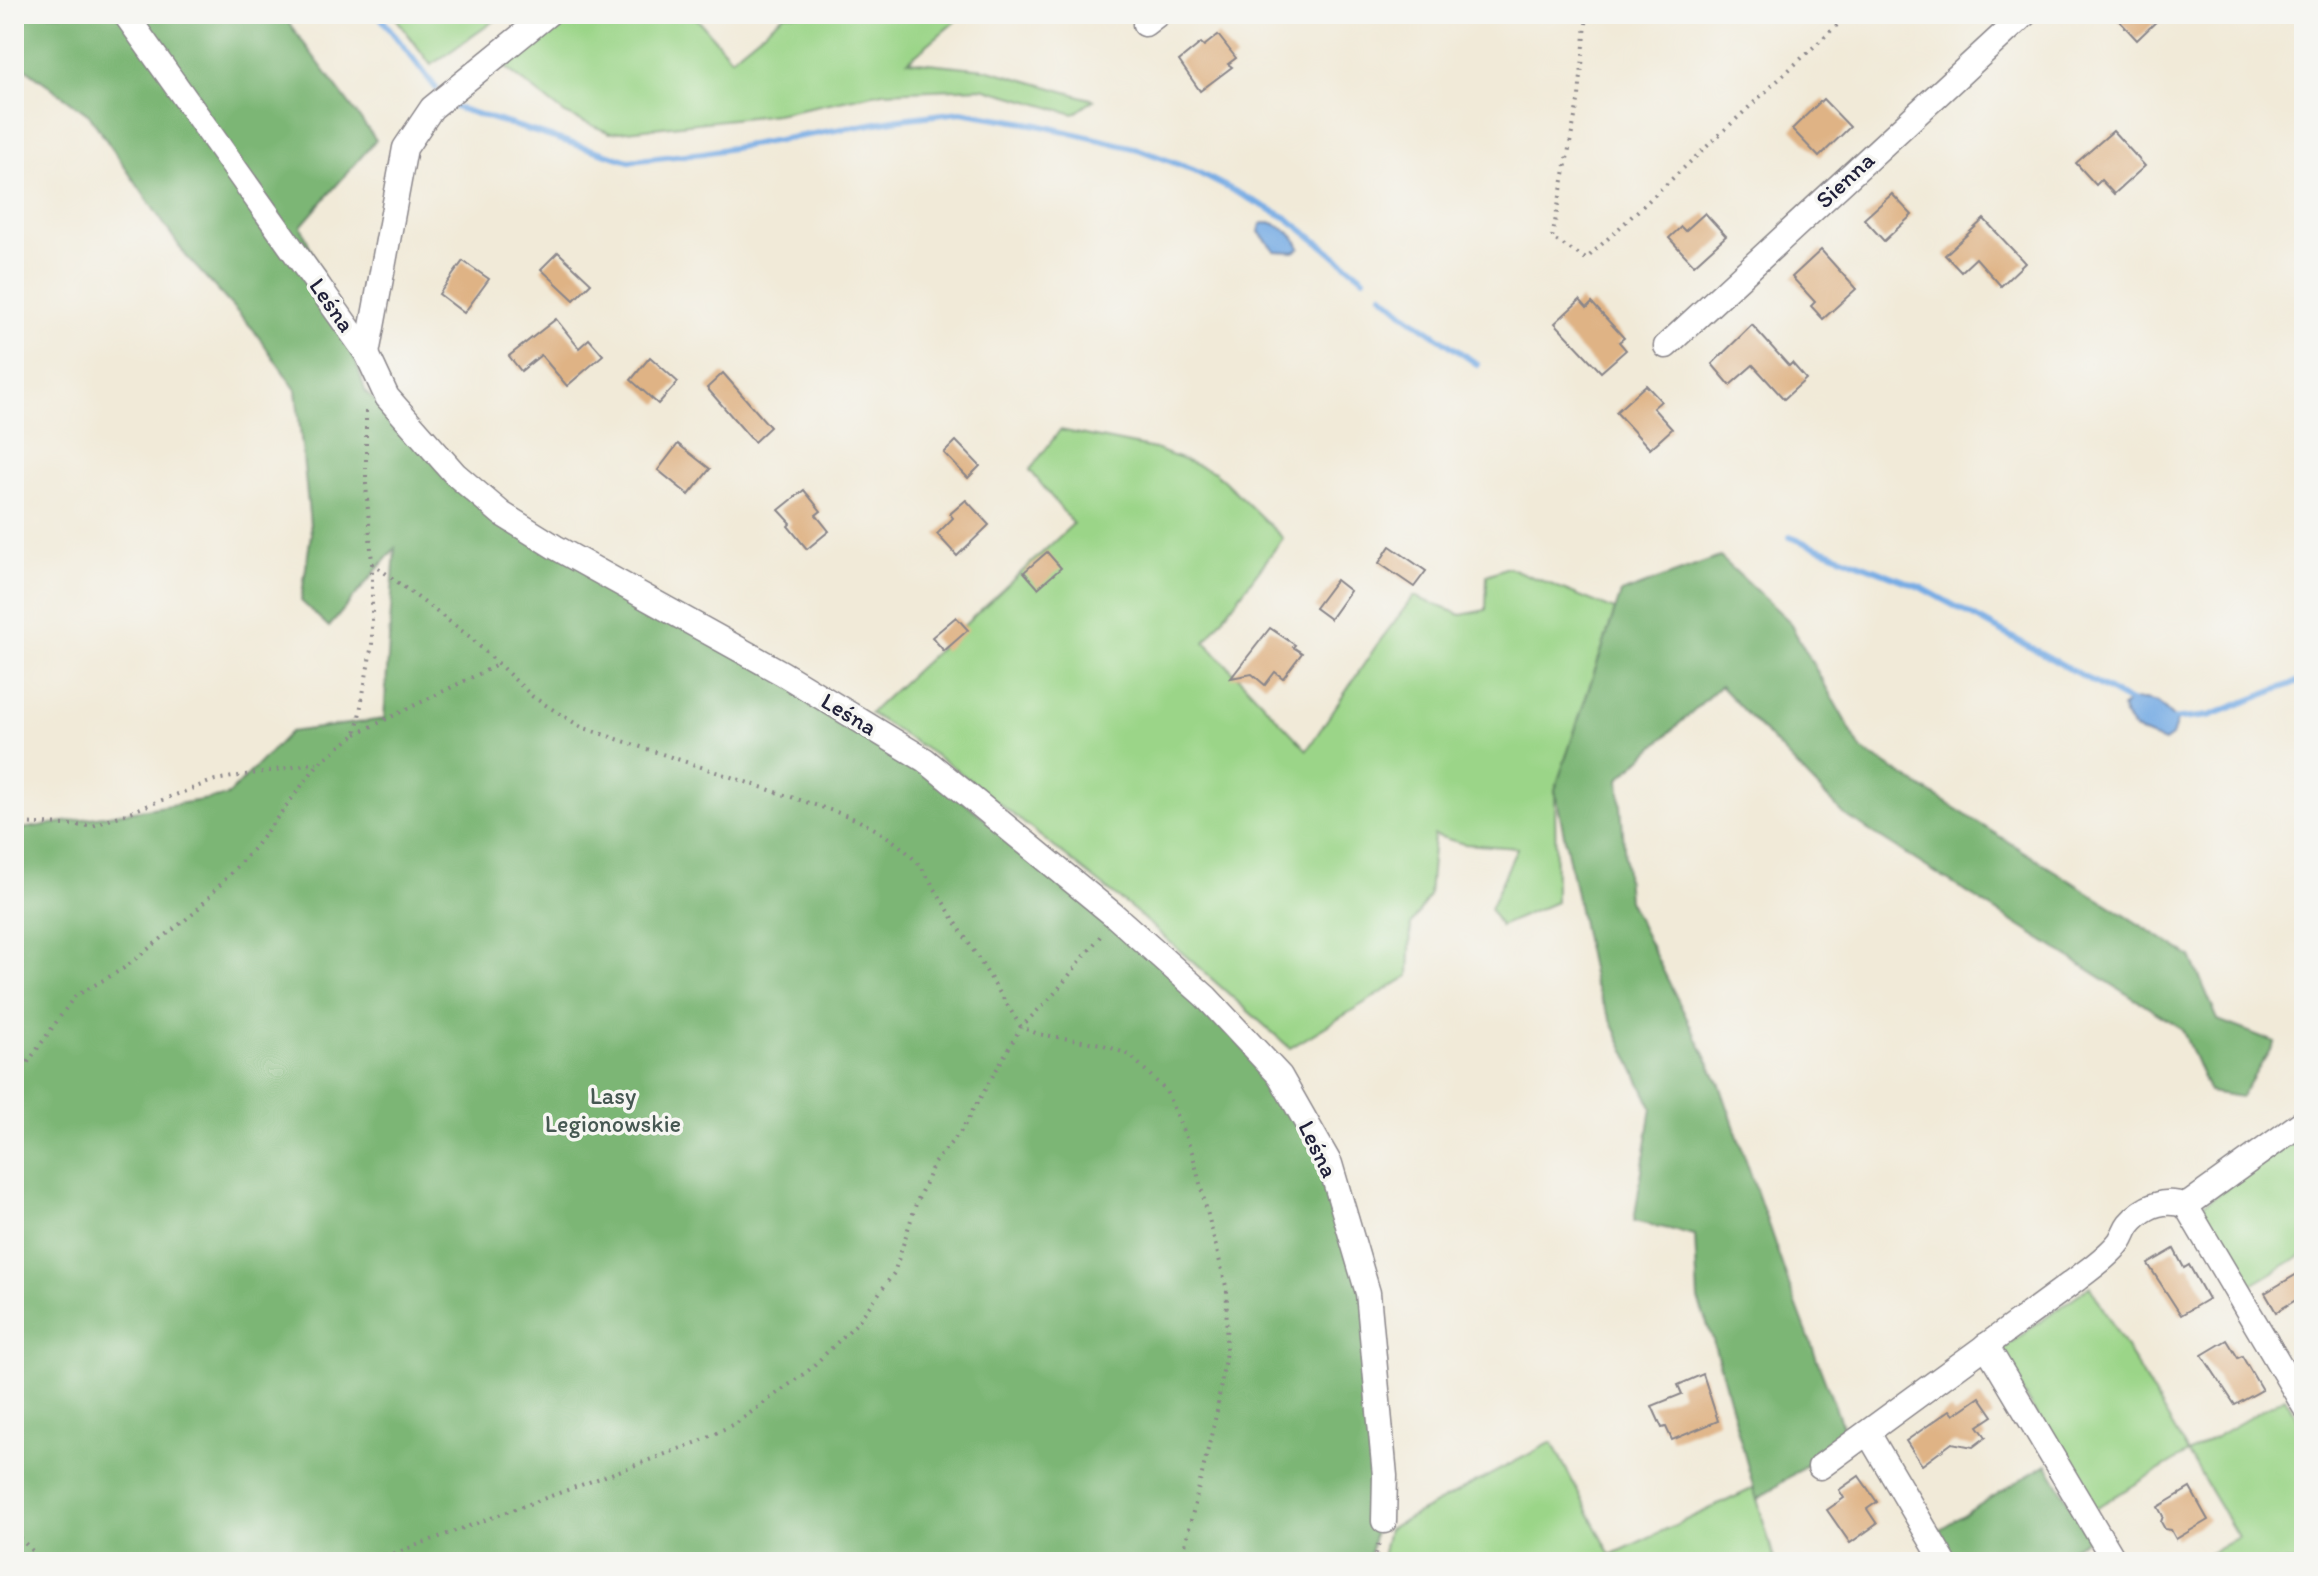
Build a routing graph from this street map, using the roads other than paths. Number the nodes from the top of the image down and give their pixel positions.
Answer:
1 (125, 14) edge
2 (548, 14) edge
3 (2025, 14) edge
4 (1666, 346) dead end
5 (367, 354) junction
6 (2304, 1121) edge
7 (2186, 1206) junction
8 (1986, 1345) junction
9 (2304, 1406) edge
10 (1868, 1433) junction
11 (1820, 1467) dead end
12 (1384, 1521) dead end
13 (1944, 1562) edge
14 (2115, 1562) edge

1 - 5 street, Leśna
2 - 5 street
3 - 4 street, Sienna
5 - 12 street, Leśna
6 - 7 street
7 - 8 street
7 - 9 street
8 - 10 street
8 - 14 street
10 - 11 street
10 - 13 street

